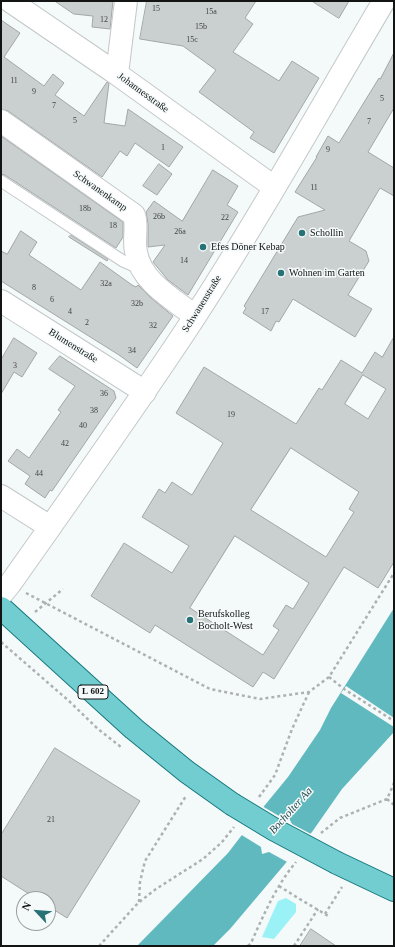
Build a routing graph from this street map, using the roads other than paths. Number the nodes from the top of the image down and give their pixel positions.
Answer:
1 (10, 1) edge
2 (126, 1) edge
3 (384, 1) edge
4 (117, 74) junction
5 (1, 121) edge
6 (1, 181) edge
7 (274, 187) junction
8 (141, 269) junction
9 (1, 301) edge
10 (195, 316) junction
11 (145, 392) junction
12 (1, 496) edge
13 (50, 527) junction
14 (5, 590) edge
15 (1, 608) edge
16 (394, 890) edge

1 - 4 street, Johannesstraße
2 - 4 street
3 - 7 street, Schwanenstraße
4 - 7 street, Johannesstraße
5 - 8 street, Schwanenkamp
6 - 8 lane
7 - 10 street, Schwanenstraße
8 - 10 street, Schwanenkamp
9 - 11 street, Blumenstraße
10 - 11 street, Schwanenstraße
11 - 13 street, Schwanenstraße
12 - 13 street
13 - 14 street, Schwanenstraße
15 - 16 main road, L 602, bridge

